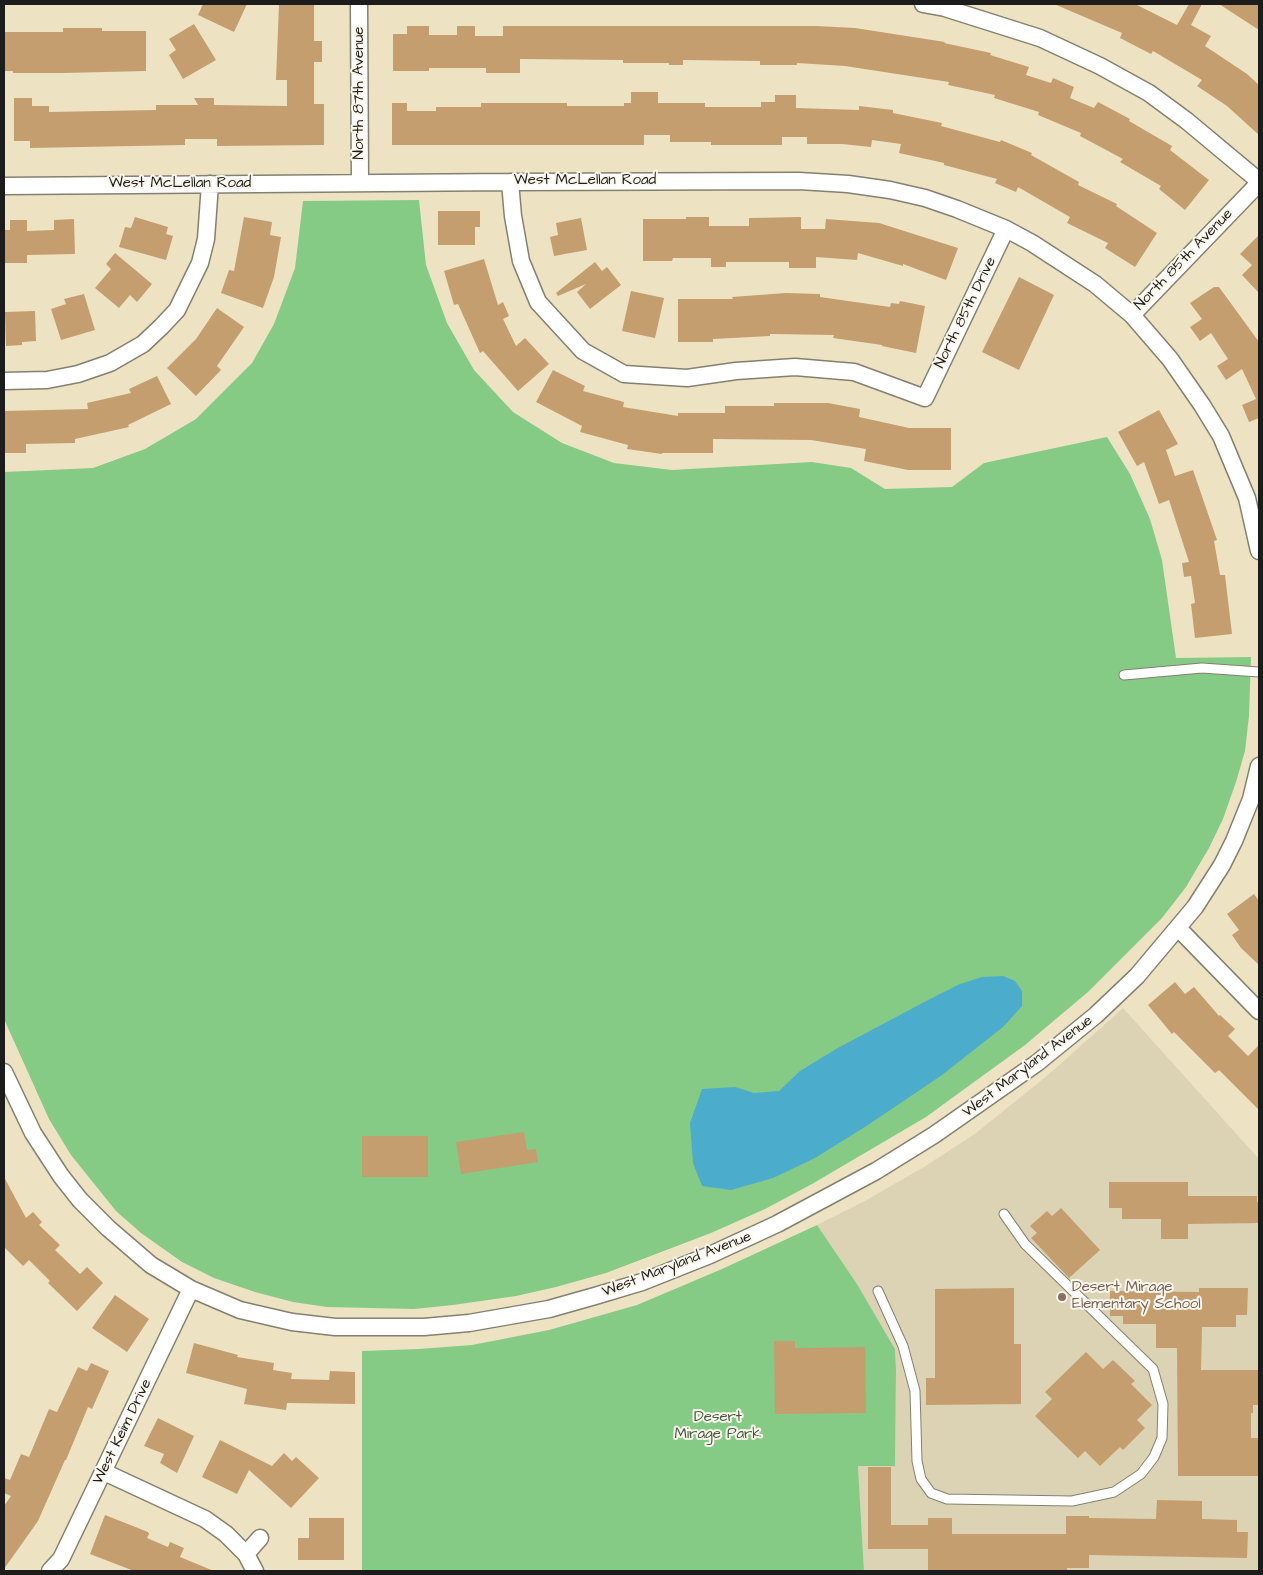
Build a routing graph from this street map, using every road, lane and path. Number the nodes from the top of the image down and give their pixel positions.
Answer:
1 (359, 4) edge
2 (923, 4) edge
3 (510, 182) junction
4 (1259, 182) edge
5 (360, 183) junction
6 (210, 184) junction
7 (4, 186) edge
8 (1006, 229) junction
9 (1132, 315) junction
10 (4, 380) edge
11 (1253, 496) edge
12 (1259, 551) edge
13 (1259, 672) edge
14 (1124, 675) dead end
15 (1259, 766) edge
16 (1178, 928) junction
17 (1259, 1011) edge
18 (4, 1072) edge
19 (1004, 1214) dead end
20 (191, 1289) junction
21 (878, 1291) dead end
22 (104, 1472) junction
23 (260, 1538) dead end
24 (246, 1554) junction
25 (50, 1571) edge
26 (255, 1571) edge

1 - 5 street, North 87th Avenue
2 - 4 street
3 - 5 street, West McLellan Road
3 - 8 street, West McLellan Road
3 - 8 street, North 85th Drive
4 - 9 street, North 85th Avenue
5 - 6 street, West McLellan Road
6 - 7 street, West McLellan Road
6 - 10 street
8 - 9 street, West McLellan Road
9 - 11 street, North 85th Avenue
11 - 12 street, North 85th Avenue
13 - 14 lane
15 - 16 street, West Maryland Avenue
16 - 17 street
16 - 20 street, West Maryland Avenue
18 - 20 street, West Maryland Avenue
19 - 21 lane
20 - 22 street, West Keim Drive
22 - 24 street
22 - 25 street, West Keim Drive
23 - 24 street
24 - 26 street

